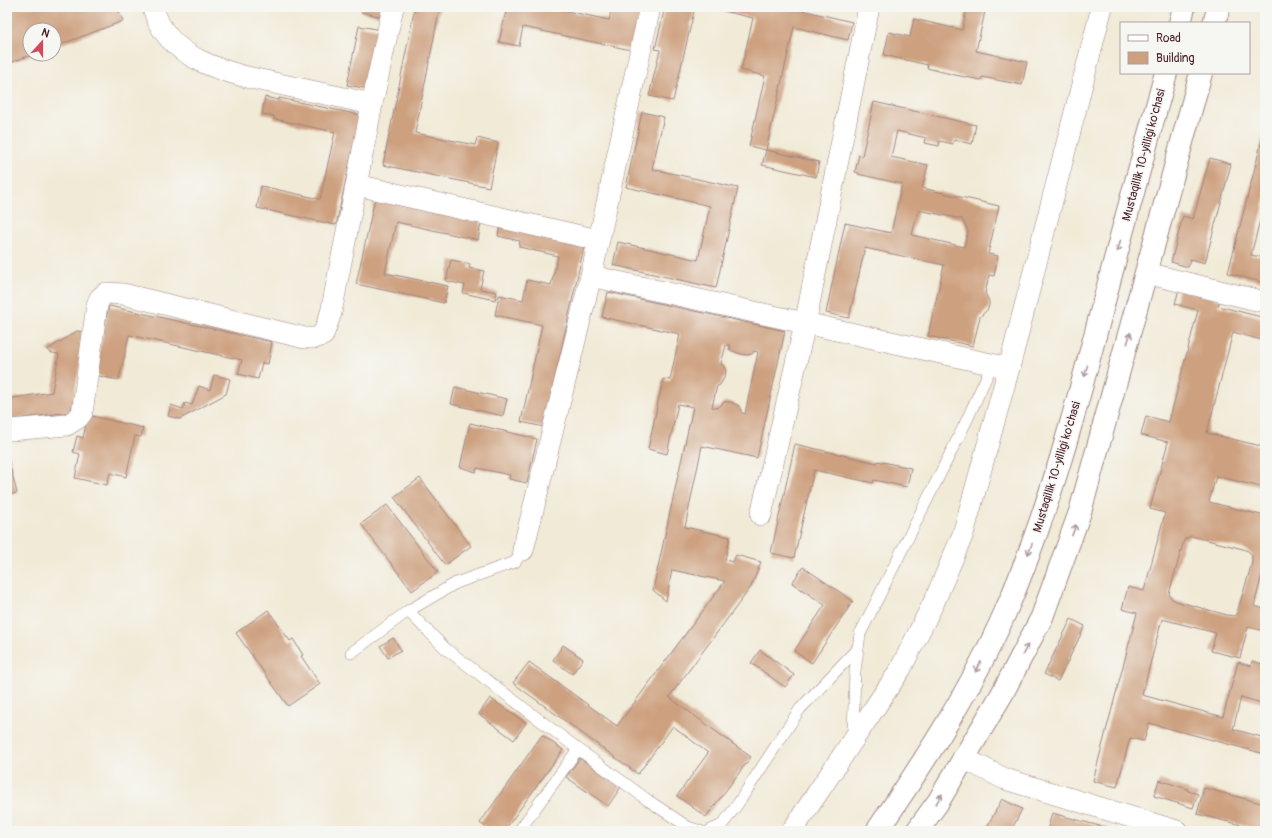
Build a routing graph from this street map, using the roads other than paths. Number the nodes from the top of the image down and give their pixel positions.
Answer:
1 (153, 7) edge
2 (394, 7) edge
3 (650, 7) edge
4 (869, 7) edge
5 (1102, 7) edge
6 (1184, 7) edge
7 (1219, 7) edge
8 (1180, 22) edge
9 (1214, 22) edge
10 (1166, 74) edge
11 (1201, 74) edge
12 (372, 104) junction
13 (357, 186) junction
14 (598, 240) junction
15 (1146, 273) junction
16 (591, 276) junction
17 (1265, 302) edge
18 (805, 324) junction
19 (1001, 366) junction
20 (10, 430) dead end
21 (761, 515) dead end
22 (523, 550) joint
23 (408, 611) junction
24 (858, 648) junction
25 (351, 653) dead end
26 (853, 739) junction
27 (578, 749) junction
28 (963, 758) junction
29 (519, 831) edge
30 (700, 831) edge
31 (709, 831) edge
32 (792, 831) edge
33 (877, 831) edge
34 (917, 831) edge
35 (1177, 831) edge

1 - 12 street
2 - 12 street
3 - 14 street
4 - 18 street
5 - 19 street
6 - 8 main road
7 - 9 main road
10 -> 33 main road, Mustaqillik 10-yilligi ko'chasi
11 - 15 main road
12 - 13 street
13 - 14 street
13 - 20 street
14 - 16 street
15 - 17 street
28 -> 15 main road
16 - 18 street
16 - 22 street
18 - 19 street
18 - 21 street
19 - 24 lane
19 - 26 street
22 - 23 lane
23 - 25 lane
23 - 27 lane
24 - 26 lane
24 - 31 lane
26 - 32 street
27 - 29 lane
27 - 30 lane
34 -> 28 main road
28 - 35 street

